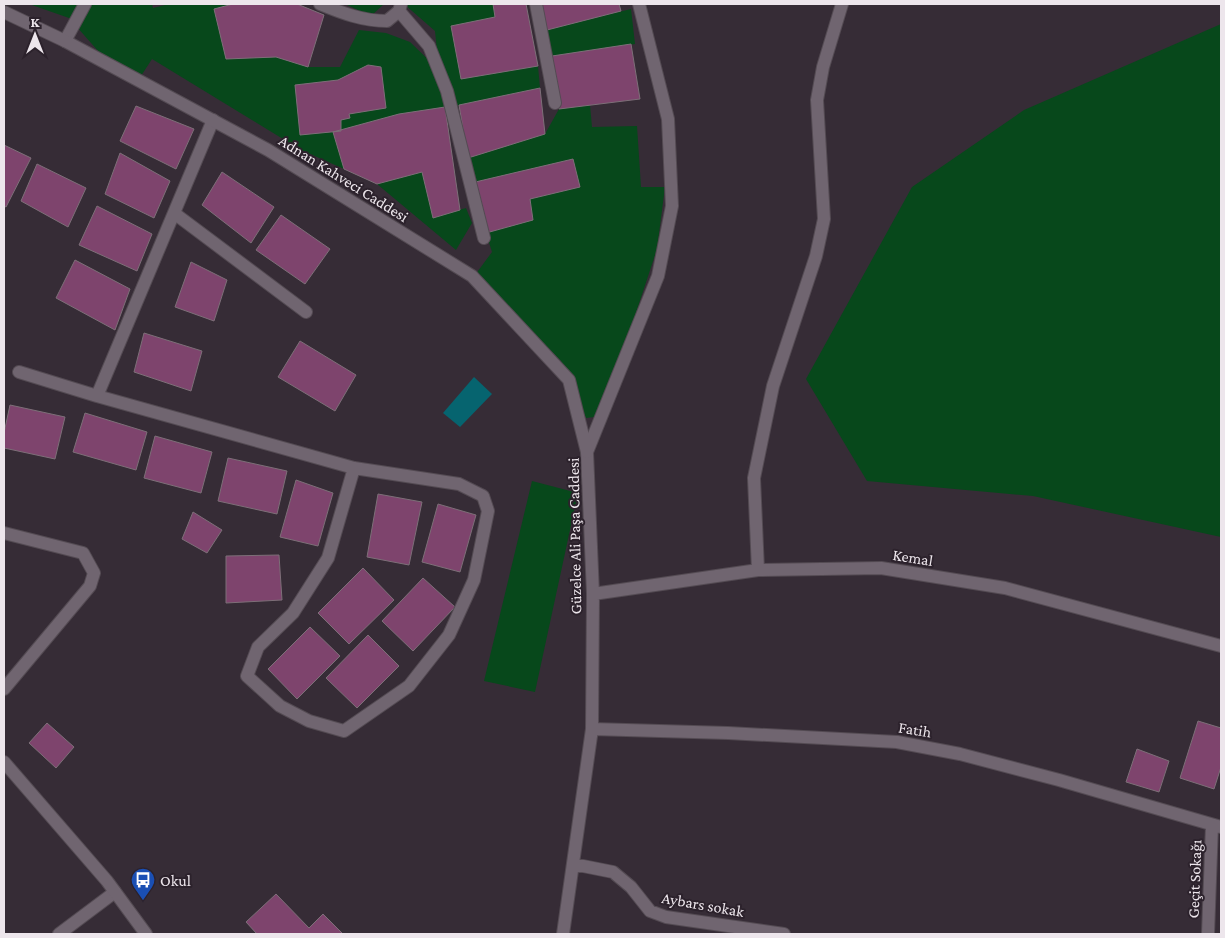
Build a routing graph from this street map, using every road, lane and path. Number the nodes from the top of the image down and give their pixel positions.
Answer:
1 (85, 4) edge
2 (320, 4) edge
3 (536, 4) edge
4 (639, 4) edge
5 (842, 4) edge
6 (400, 7) edge
7 (4, 12) edge
8 (65, 41) junction
9 (555, 103) dead end
10 (213, 120) junction
11 (174, 213) junction
12 (484, 238) dead end
13 (306, 312) dead end
14 (19, 372) dead end
15 (97, 396) junction
16 (587, 452) junction
17 (354, 468) junction
18 (4, 533) edge
19 (758, 570) junction
20 (593, 594) junction
21 (1221, 646) edge
22 (4, 689) edge
23 (592, 729) junction
24 (4, 762) edge
25 (1217, 826) edge
26 (573, 864) junction
27 (114, 892) junction
28 (59, 934) edge
29 (146, 934) edge
30 (563, 934) edge
31 (784, 934) edge
32 (1208, 934) edge

1 - 8 street
2 - 6 street
3 - 9 street
4 - 16 street, Güzelce Ali Paşa Caddesi
5 - 19 street
6 - 12 street
7 - 8 street, Adnan Kahveci Caddesi
8 - 10 street, Adnan Kahveci Caddesi
10 - 11 street
10 - 16 street, Adnan Kahveci Caddesi
11 - 13 street
11 - 15 street
14 - 15 street
15 - 17 street
16 - 20 street, Güzelce Ali Paşa Caddesi
17 - 17 street
18 - 22 street
19 - 20 street, Kemal
19 - 21 street, Kemal
20 - 23 street, Güzelce Ali Paşa Caddesi
23 - 25 street, Fatih
23 - 26 street, Güzelce Ali Paşa Caddesi
24 - 27 street
25 - 32 street, Geçit Sokağı
26 - 30 street, Güzelce Ali Paşa Caddesi
26 - 31 street, Aybars sokak
27 - 28 street
27 - 29 street

